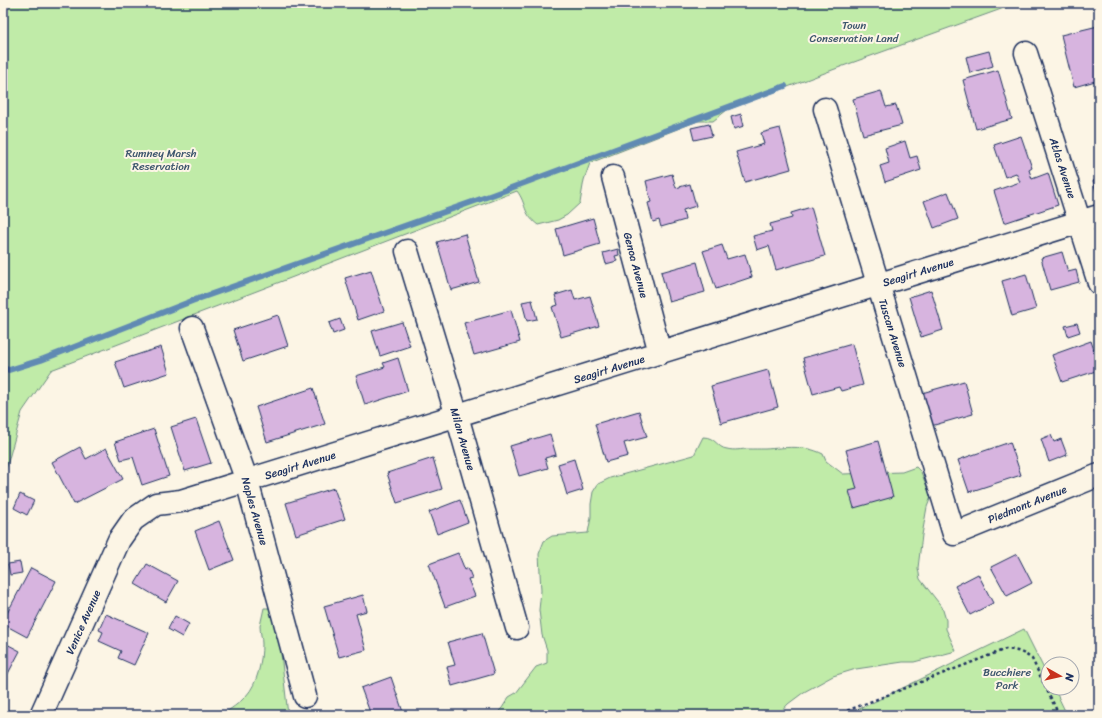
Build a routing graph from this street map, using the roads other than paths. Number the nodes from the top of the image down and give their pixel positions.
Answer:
1 (1026, 53) dead end
2 (826, 109) dead end
3 (612, 178) dead end
4 (1089, 219) edge
5 (407, 251) dead end
6 (1099, 283) edge
7 (879, 285) junction
8 (192, 328) dead end
9 (660, 353) junction
10 (457, 416) junction
11 (1099, 475) edge
12 (247, 481) junction
13 (126, 530) joint
14 (954, 534) joint
15 (517, 628) dead end
16 (305, 696) dead end
17 (41, 715) edge

1 - 4 street, Atlas Avenue
2 - 7 street, Tuscan Avenue
3 - 9 street, Genoa Avenue
4 - 6 street, Atlas Avenue
4 - 7 street, Seagirt Avenue
5 - 10 street, Milan Avenue
7 - 9 street, Seagirt Avenue
7 - 14 street, Tuscan Avenue
8 - 12 street, Naples Avenue
9 - 10 street, Seagirt Avenue
10 - 12 street, Seagirt Avenue
10 - 15 street, Milan Avenue
11 - 14 street, Piedmont Avenue
12 - 13 street, Seagirt Avenue
12 - 16 street, Naples Avenue
13 - 17 street, Venice Avenue

